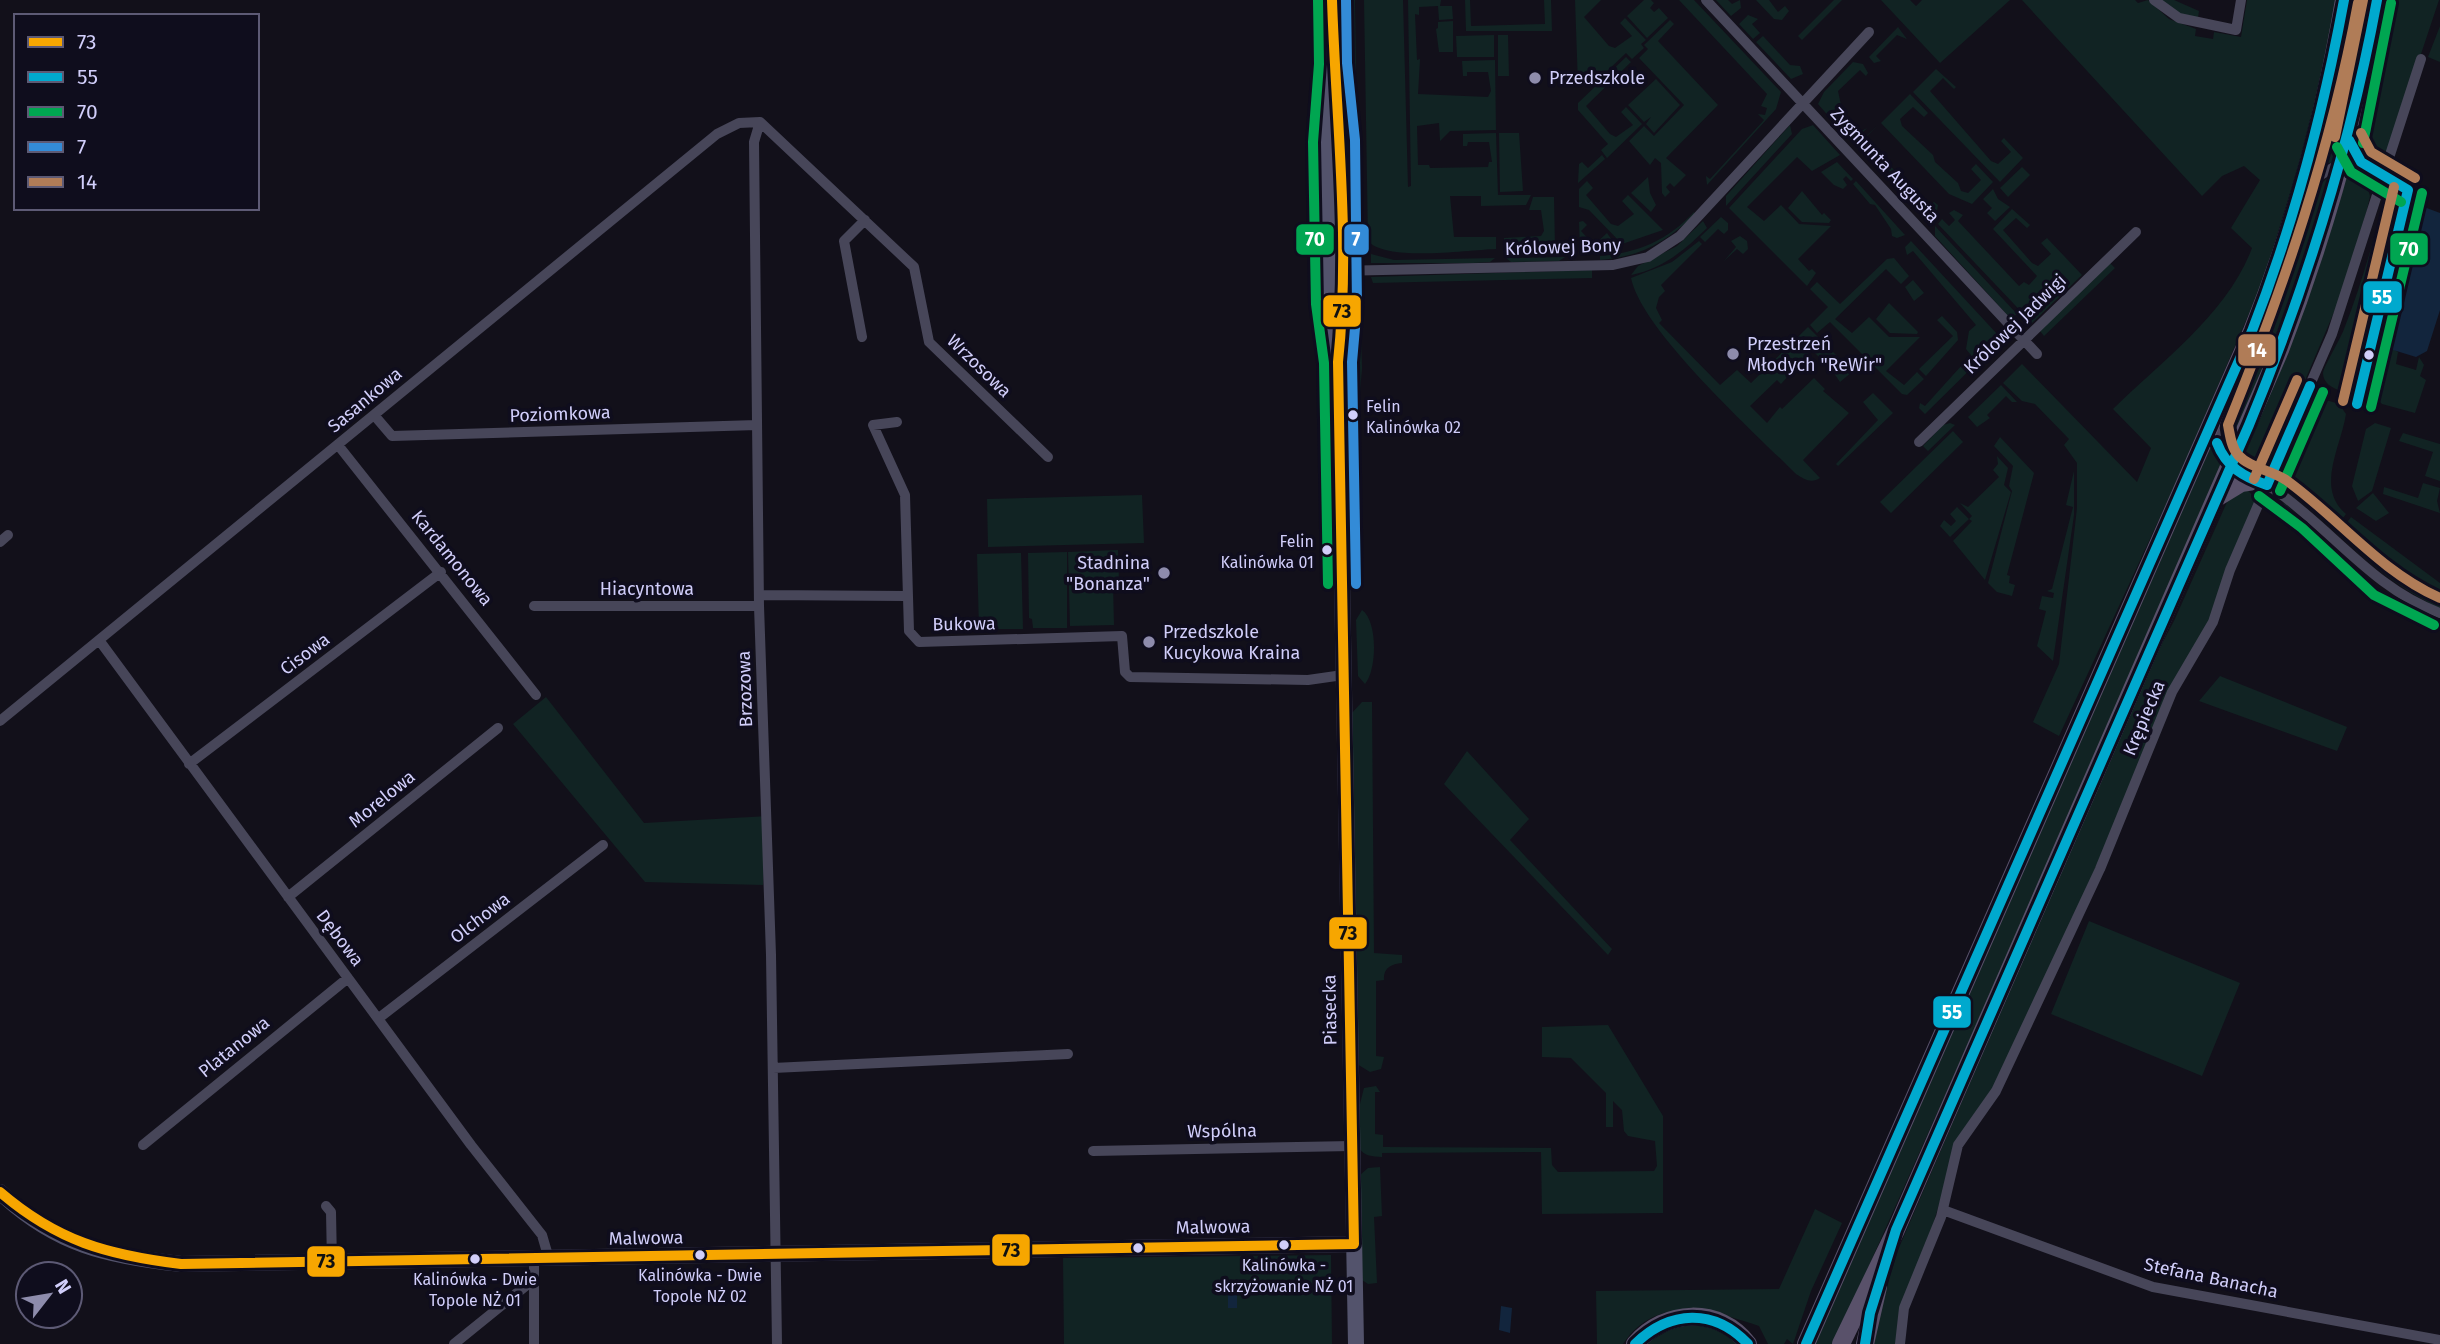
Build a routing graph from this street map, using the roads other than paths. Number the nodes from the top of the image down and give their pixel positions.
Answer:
1 (1332, 0) edge
2 (1706, 0) edge
3 (2154, 0) edge
4 (2241, 0) edge
5 (2344, 0) edge
6 (2377, 0) edge
7 (1869, 32) dead end
8 (2421, 59) dead end
9 (1804, 104) junction
10 (760, 122) junction
11 (2349, 140) junction
12 (2342, 167) junction
13 (2380, 175) junction
14 (2301, 187) junction
15 (864, 220) junction
16 (2136, 232) dead end
17 (1336, 271) junction
18 (862, 337) dead end
19 (2023, 339) junction
20 (2037, 354) dead end
21 (374, 415) junction
22 (897, 422) dead end
23 (2214, 423) junction
24 (757, 425) junction
25 (1919, 442) dead end
26 (338, 445) junction
27 (1048, 457) dead end
28 (2231, 468) junction
29 (2261, 483) junction
30 (2218, 497) junction
31 (441, 572) junction
32 (906, 596) junction
33 (760, 600) junction
34 (534, 606) dead end
35 (2440, 613) edge
36 (99, 640) junction
37 (1343, 676) junction
38 (537, 695) dead end
39 (0, 721) edge
40 (498, 728) dead end
41 (189, 764) junction
42 (603, 845) dead end
43 (288, 897) junction
44 (348, 978) junction
45 (379, 1018) junction
46 (1068, 1054) dead end
47 (773, 1068) junction
48 (143, 1144) dead end
49 (1353, 1146) junction
50 (1093, 1151) dead end
51 (0, 1192) edge
52 (326, 1206) dead end
53 (1943, 1210) junction
54 (1896, 1230) junction
55 (1354, 1244) junction
56 (775, 1254) junction
57 (542, 1259) junction
58 (332, 1263) junction
59 (533, 1280) junction
60 (2440, 1340) edge
61 (454, 1344) edge
62 (534, 1344) edge
63 (777, 1344) edge
64 (1356, 1344) edge
65 (1634, 1344) edge
66 (1748, 1344) edge
67 (1806, 1344) edge
68 (1841, 1344) edge
69 (1865, 1344) edge
70 (1900, 1344) edge

1 - 17 street, Piasecka
2 - 9 street, Zygmunta Augusta
3 - 4 street
5 - 14 main road
6 - 11 main road
7 - 9 street, Królowej Bony
8 - 13 street, Krępiecka
9 - 17 street, Królowej Bony
9 - 19 street, Zygmunta Augusta
10 - 15 street, Wrzosowa
10 - 21 street, Sasankowa
10 - 24 street, Brzozowa
11 - 12 main road
11 - 13 street
12 - 13 street
12 - 14 street
12 - 28 main road
13 - 29 street, Krępiecka
14 - 23 main road
15 - 18 street
15 - 27 street, Wrzosowa
16 - 19 street, Królowej Jadwigi
17 - 37 street, Piasecka
19 - 20 street, Zygmunta Augusta
19 - 25 street, Królowej Jadwigi
21 - 24 street, Poziomkowa
21 - 26 street, Sasankowa
22 - 32 street, Bukowa
23 - 28 street
23 - 67 main road
24 - 33 street, Brzozowa
26 - 31 street, Kardamonowa
26 - 36 street, Sasankowa
28 - 29 street
28 - 30 main road
29 - 30 main road
29 - 35 street
29 - 53 street, Krępiecka
30 - 54 main road
31 - 38 street, Kardamonowa
31 - 41 street, Cisowa
32 - 33 street
32 - 37 street, Bukowa
33 - 34 street, Hiacyntowa
33 - 47 street, Brzozowa
36 - 39 street, Sasankowa
36 - 41 street, Dębowa
37 - 49 street, Piasecka
40 - 43 street, Morelowa
41 - 43 street, Dębowa
42 - 45 street, Olchowa
43 - 44 street, Dębowa
44 - 45 street, Dębowa
44 - 48 street, Platanowa
45 - 57 street, Dębowa
46 - 47 street
47 - 56 street, Brzozowa
49 - 50 street, Wspólna
49 - 55 street, Piasecka
51 - 58 street, Malwowa
52 - 58 street
53 - 60 street, Stefana Banacha
53 - 70 street, Krępiecka
54 - 68 main road
54 - 69 main road
55 - 56 street, Malwowa
55 - 64 street, Piasecka
56 - 57 street, Malwowa
56 - 63 street, Brzozowa
57 - 58 street, Malwowa
57 - 59 street
59 - 61 street
59 - 62 street
65 - 66 main road

